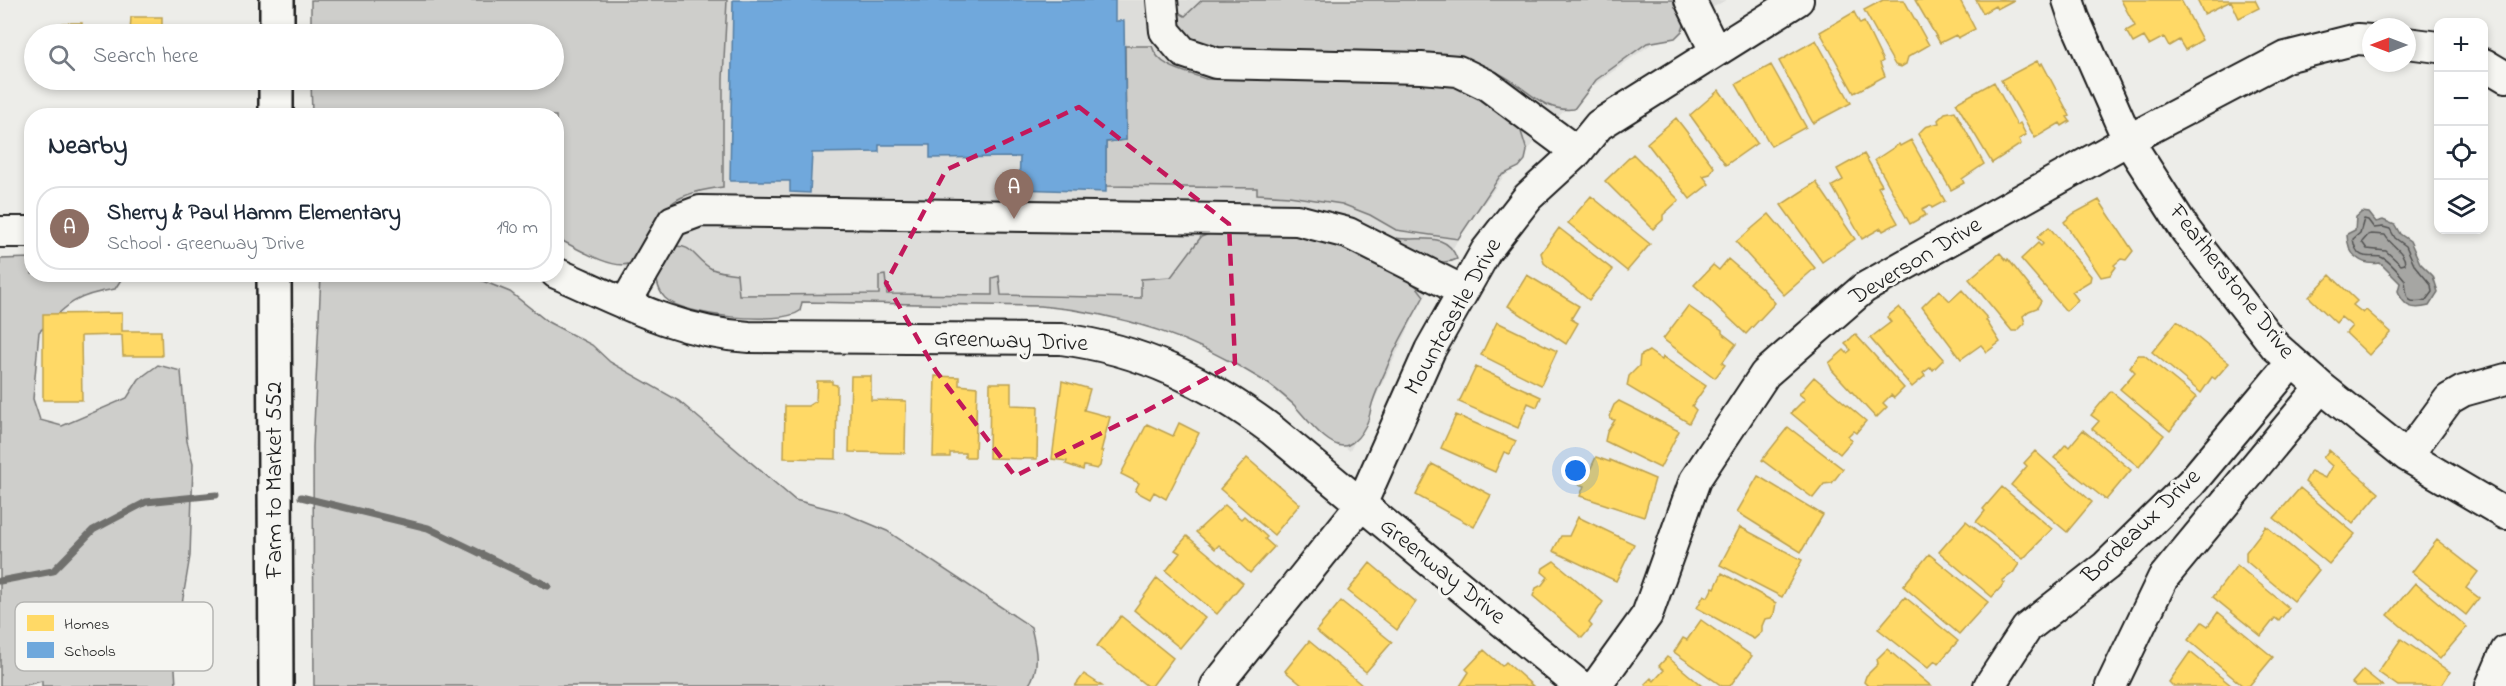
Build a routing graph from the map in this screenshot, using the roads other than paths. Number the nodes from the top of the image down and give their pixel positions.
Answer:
1 (277, 0) edge
2 (1162, 0) edge
3 (1690, 0) edge
4 (1798, 0) edge
5 (2068, 0) edge
6 (277, 24) edge
7 (2362, 39) edge
8 (2416, 44) edge
9 (2434, 46) edge
10 (1715, 51) junction
11 (2488, 66) edge
12 (2506, 77) edge
13 (276, 90) edge
14 (276, 108) edge
15 (2128, 140) junction
16 (1577, 152) junction
17 (0, 232) edge
18 (24, 232) edge
19 (564, 277) edge
20 (274, 282) edge
21 (1463, 291) junction
22 (625, 304) junction
23 (2292, 362) junction
24 (2506, 379) edge
25 (2320, 387) junction
26 (2407, 456) junction
27 (1361, 505) junction
28 (2506, 514) edge
29 (2506, 651) edge
30 (276, 686) edge
31 (1216, 686) edge
32 (1581, 686) edge
33 (1596, 686) edge
34 (1989, 686) edge
35 (2111, 686) edge
36 (2491, 686) edge

1 - 6 main road
2 - 16 street
3 - 10 street
4 - 10 street, Mountcastle Drive
5 - 15 street, Featherstone Drive
7 - 15 street, Deverson Drive
8 - 9 street
10 - 16 street, Mountcastle Drive
11 - 12 street
13 - 14 main road
15 - 23 street, Featherstone Drive
15 - 33 street, Deverson Drive
16 - 21 street, Mountcastle Drive
17 - 18 street
19 - 22 street, Greenway Drive
20 - 30 main road, Farm to Market 552
21 - 22 street
21 - 27 street, Mountcastle Drive
22 - 27 street, Greenway Drive
23 - 25 street, Featherstone Drive
23 - 34 street, Bordeaux Drive
24 - 26 street
25 - 26 street, Featherstone Drive
25 - 35 street, Bordeaux Drive
26 - 28 street, Featherstone Drive
27 - 31 street, Mountcastle Drive
27 - 32 street, Greenway Drive
29 - 36 street

